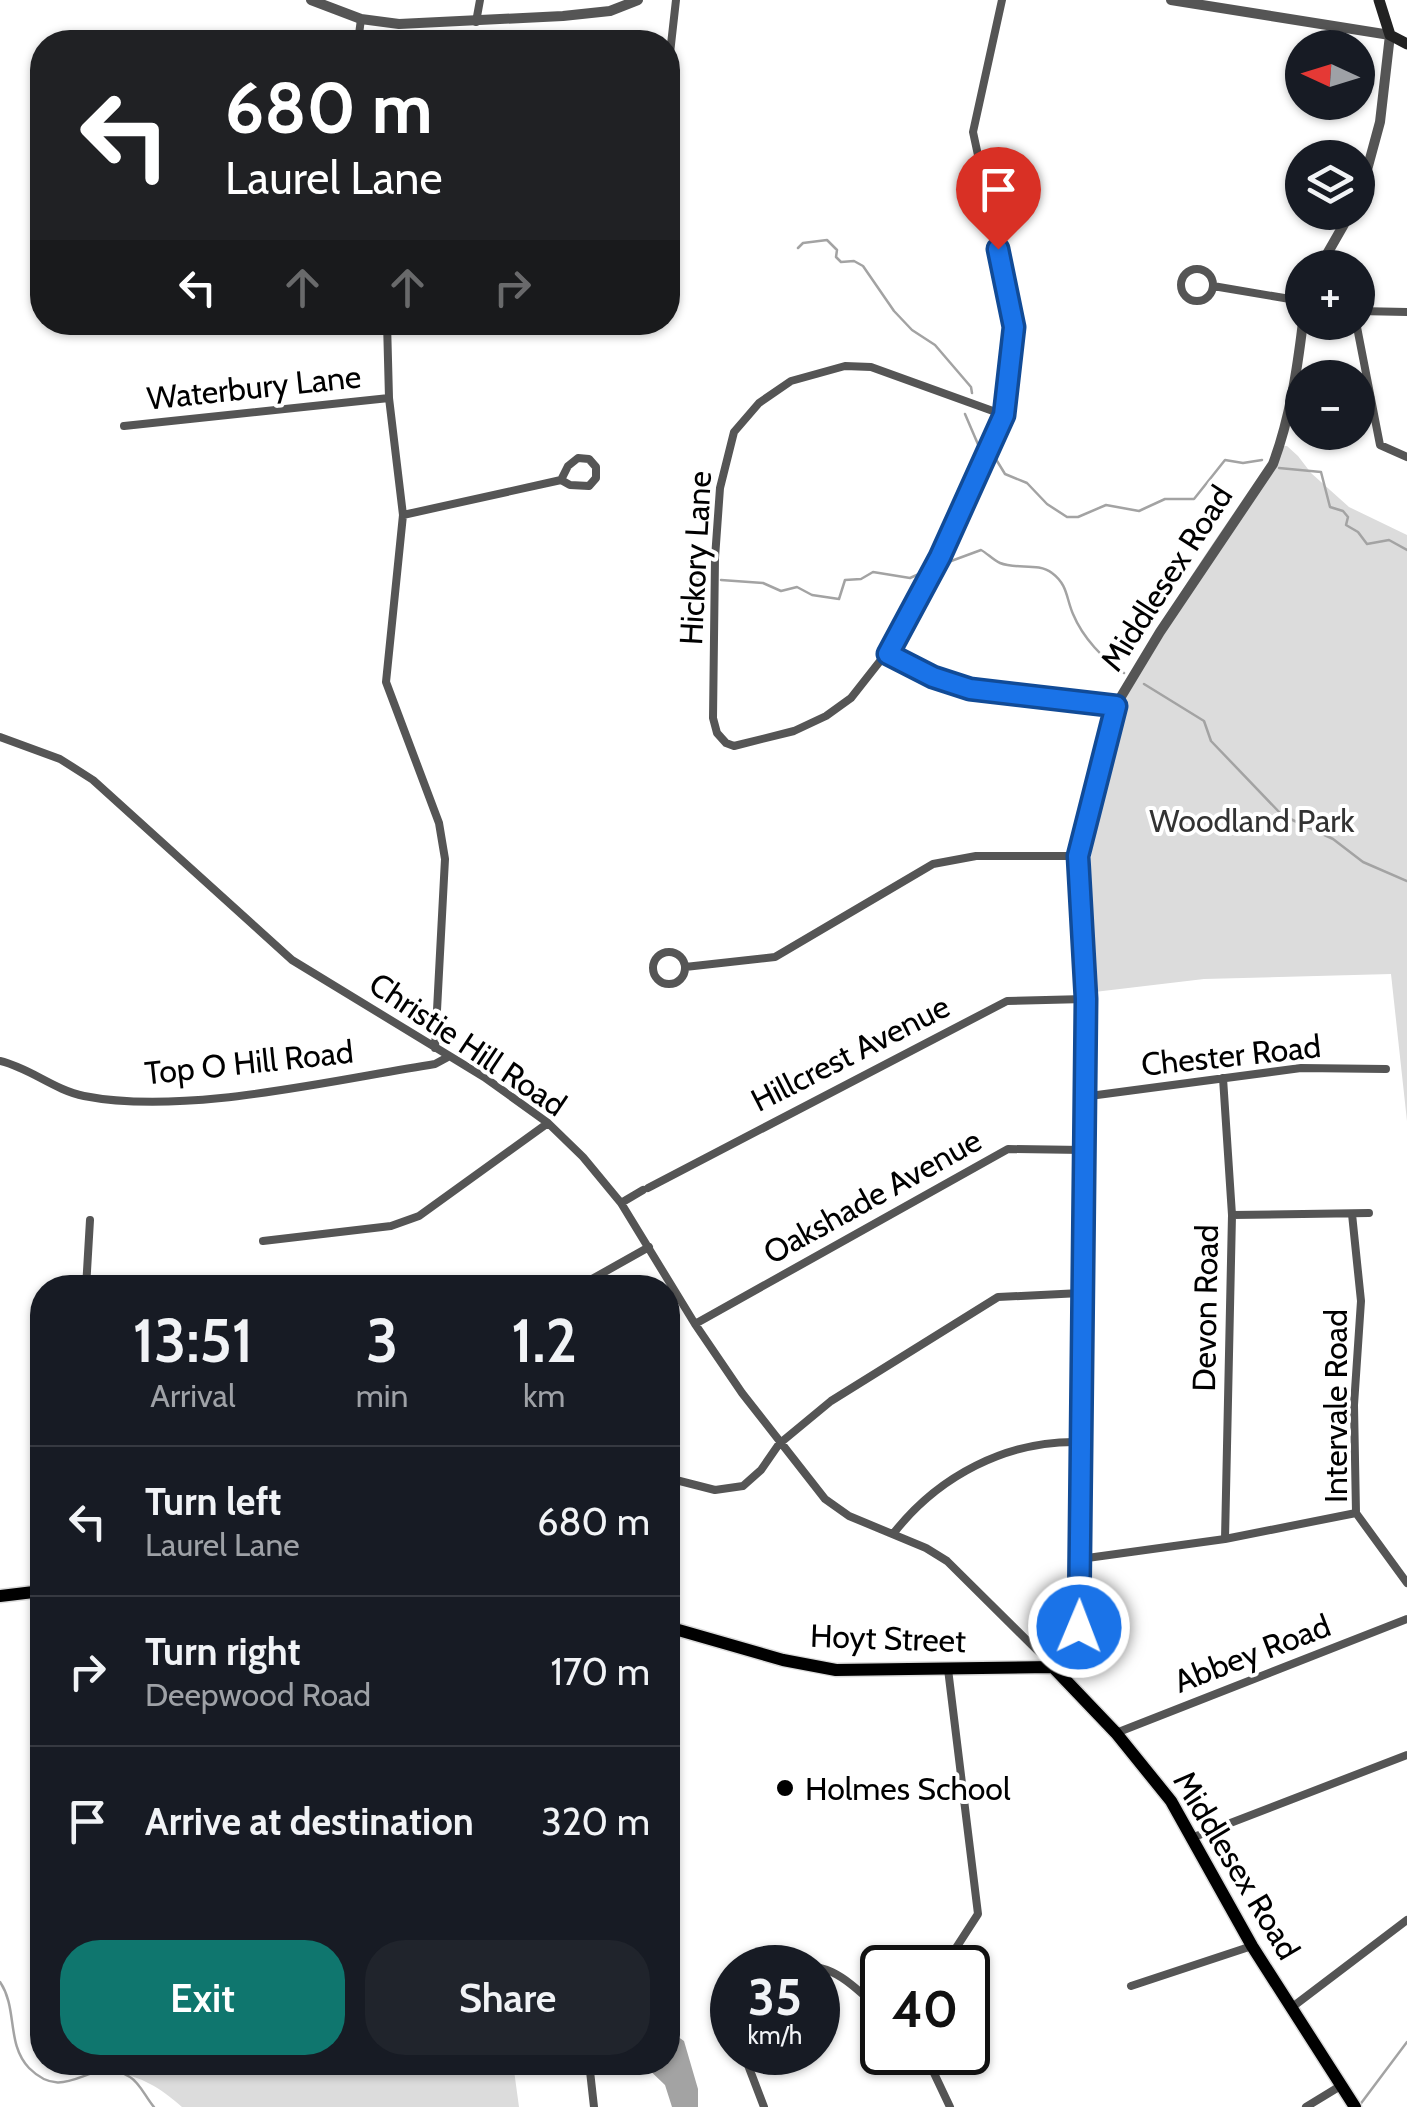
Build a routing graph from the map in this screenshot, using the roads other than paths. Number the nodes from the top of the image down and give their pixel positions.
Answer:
1 (312, 0) edge
2 (480, 0) edge
3 (638, 0) edge
4 (676, 0) edge
5 (1002, 0) edge
6 (1171, 0) edge
7 (1379, 0) edge
8 (361, 19) junction
9 (476, 22) junction
10 (360, 30) edge
11 (673, 30) edge
12 (1390, 34) junction
13 (1407, 44) edge
14 (1375, 140) edge
15 (1213, 286) junction
16 (1285, 298) edge
17 (1375, 311) edge
18 (1407, 312) edge
19 (387, 335) edge
20 (1300, 340) edge
21 (1360, 340) edge
22 (389, 398) junction
23 (1004, 415) junction
24 (124, 426) dead end
25 (1407, 456) edge
26 (562, 480) junction
27 (403, 515) junction
28 (888, 654) junction
29 (1116, 706) junction
30 (0, 737) edge
31 (1078, 856) junction
32 (685, 968) junction
33 (1086, 999) junction
34 (436, 1048) junction
35 (448, 1056) junction
36 (0, 1061) edge
37 (1386, 1069) dead end
38 (1223, 1078) junction
39 (1082, 1096) junction
40 (548, 1124) junction
41 (1083, 1150) junction
42 (622, 1203) junction
43 (1352, 1214) junction
44 (1369, 1214) dead end
45 (1232, 1215) junction
46 (90, 1220) dead end
47 (263, 1241) dead end
48 (649, 1247) junction
49 (87, 1275) edge
50 (599, 1275) edge
51 (666, 1275) edge
52 (1082, 1293) junction
53 (680, 1299) edge
54 (695, 1324) junction
55 (1080, 1442) junction
56 (779, 1444) junction
57 (680, 1481) edge
58 (1356, 1513) junction
59 (893, 1534) junction
60 (1225, 1539) junction
61 (1080, 1558) junction
62 (1407, 1583) edge
63 (30, 1592) edge
64 (0, 1596) edge
65 (1407, 1619) edge
66 (680, 1630) edge
67 (1053, 1666) junction
68 (948, 1668) junction
69 (1116, 1733) junction
70 (1407, 1754) edge
71 (1194, 1838) junction
72 (1407, 1920) edge
73 (958, 1945) edge
74 (1252, 1946) junction
75 (840, 1976) edge
76 (1131, 1986) dead end
77 (860, 1991) edge
78 (1290, 2008) junction
79 (590, 2075) edge
80 (752, 2075) edge
81 (935, 2075) edge
82 (1344, 2090) junction
83 (594, 2107) edge
84 (764, 2107) edge
85 (950, 2107) edge
86 (1306, 2107) edge
87 (1355, 2107) edge

1 - 8 street
2 - 9 street
3 - 9 street
4 - 11 street
5 - 23 street
6 - 12 street
7 - 12 main road
8 - 9 street
8 - 10 street
12 - 13 main road
12 - 14 street
15 - 15 street
15 - 16 street
17 - 18 street
19 - 22 street
20 - 29 street, Middlesex Road
21 - 25 street
22 - 24 street, Waterbury Lane
22 - 27 street
23 - 28 street
23 - 28 street, Hickory Lane
26 - 26 street
26 - 27 street
27 - 34 street
28 - 29 street
29 - 31 street, Middlesex Road
30 - 34 street, Christie Hill Road
31 - 32 street
31 - 33 street, Middlesex Road
32 - 32 street
33 - 39 street, Middlesex Road
33 - 42 street, Hillcrest Avenue
34 - 35 street, Christie Hill Road
35 - 36 street, Top O Hill Road
35 - 40 street, Christie Hill Road
37 - 38 street, Chester Road
38 - 39 street, Chester Road
38 - 45 street, Devon Road
39 - 41 street, Middlesex Road
40 - 42 street, Christie Hill Road
40 - 47 street
41 - 52 street, Middlesex Road
41 - 54 street, Oakshade Avenue
42 - 48 street, Christie Hill Road
43 - 44 street
43 - 45 street
43 - 58 street, Intervale Road
45 - 60 street, Devon Road
46 - 49 street
48 - 50 street
48 - 51 street, Christie Hill Road
52 - 55 street, Middlesex Road
52 - 56 street
53 - 54 street, Christie Hill Road
54 - 56 street, Christie Hill Road
55 - 59 street
55 - 61 street, Middlesex Road
56 - 57 street
56 - 59 street, Christie Hill Road
58 - 60 street
58 - 62 street, Intervale Road
59 - 67 street, Christie Hill Road
60 - 61 street
61 - 67 street, Middlesex Road
63 - 64 main road
65 - 69 street, Abbey Road
66 - 68 main road, Hoyt Street
67 - 68 main road, Hoyt Street
67 - 69 main road, Middlesex Road
68 - 73 street
69 - 71 main road, Middlesex Road
70 - 71 street
71 - 74 main road, Middlesex Road
72 - 78 street
74 - 76 street
74 - 78 main road, Middlesex Road
75 - 77 street
78 - 82 main road, Middlesex Road
79 - 83 street
80 - 84 street
81 - 85 street
82 - 86 street
82 - 87 main road, Middlesex Road

